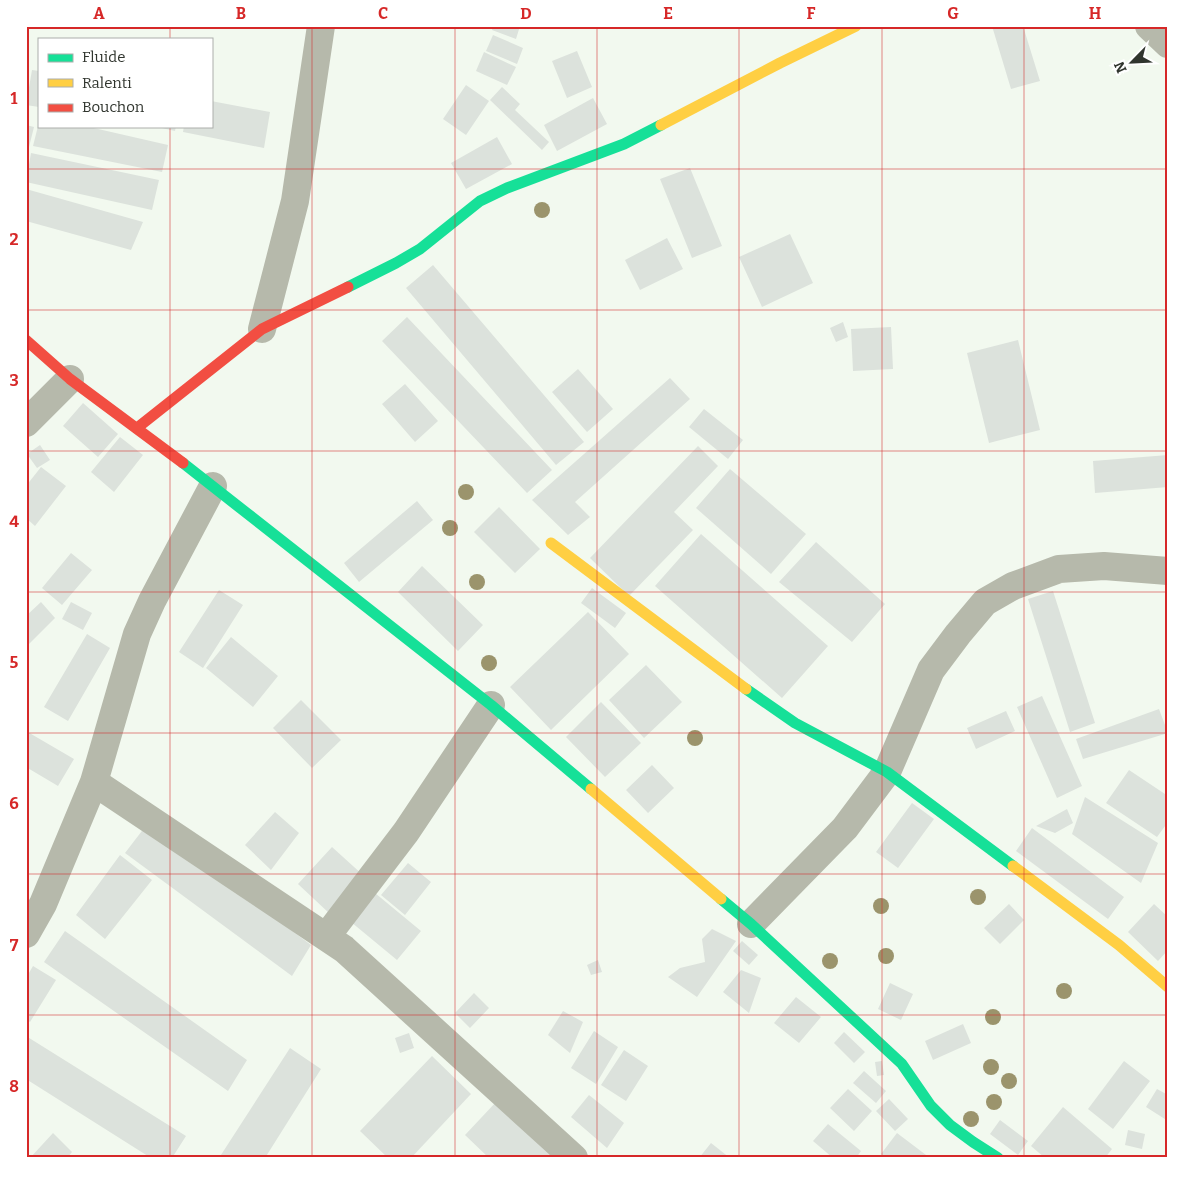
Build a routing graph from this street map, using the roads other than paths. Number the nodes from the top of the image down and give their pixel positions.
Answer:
1 (321, 26) edge
2 (856, 26) edge
3 (1149, 26) edge
4 (1168, 44) edge
5 (262, 329) junction
6 (26, 340) edge
7 (70, 379) junction
8 (26, 423) edge
9 (137, 428) junction
10 (214, 486) junction
11 (551, 543) dead end
12 (1168, 571) edge
13 (491, 705) junction
14 (887, 772) junction
15 (94, 782) junction
16 (751, 924) junction
17 (26, 934) edge
18 (326, 937) junction
19 (1168, 987) edge
20 (574, 1158) edge
21 (998, 1158) edge

1 - 5 street
2 - 5 street
3 - 4 street
5 - 9 street
6 - 7 street
7 - 8 street
7 - 9 street
9 - 10 street
10 - 13 street
10 - 15 street
11 - 14 street
12 - 14 street
13 - 16 street
13 - 18 street
14 - 16 street
14 - 19 street
15 - 17 street
15 - 18 street
16 - 21 street
18 - 20 street

